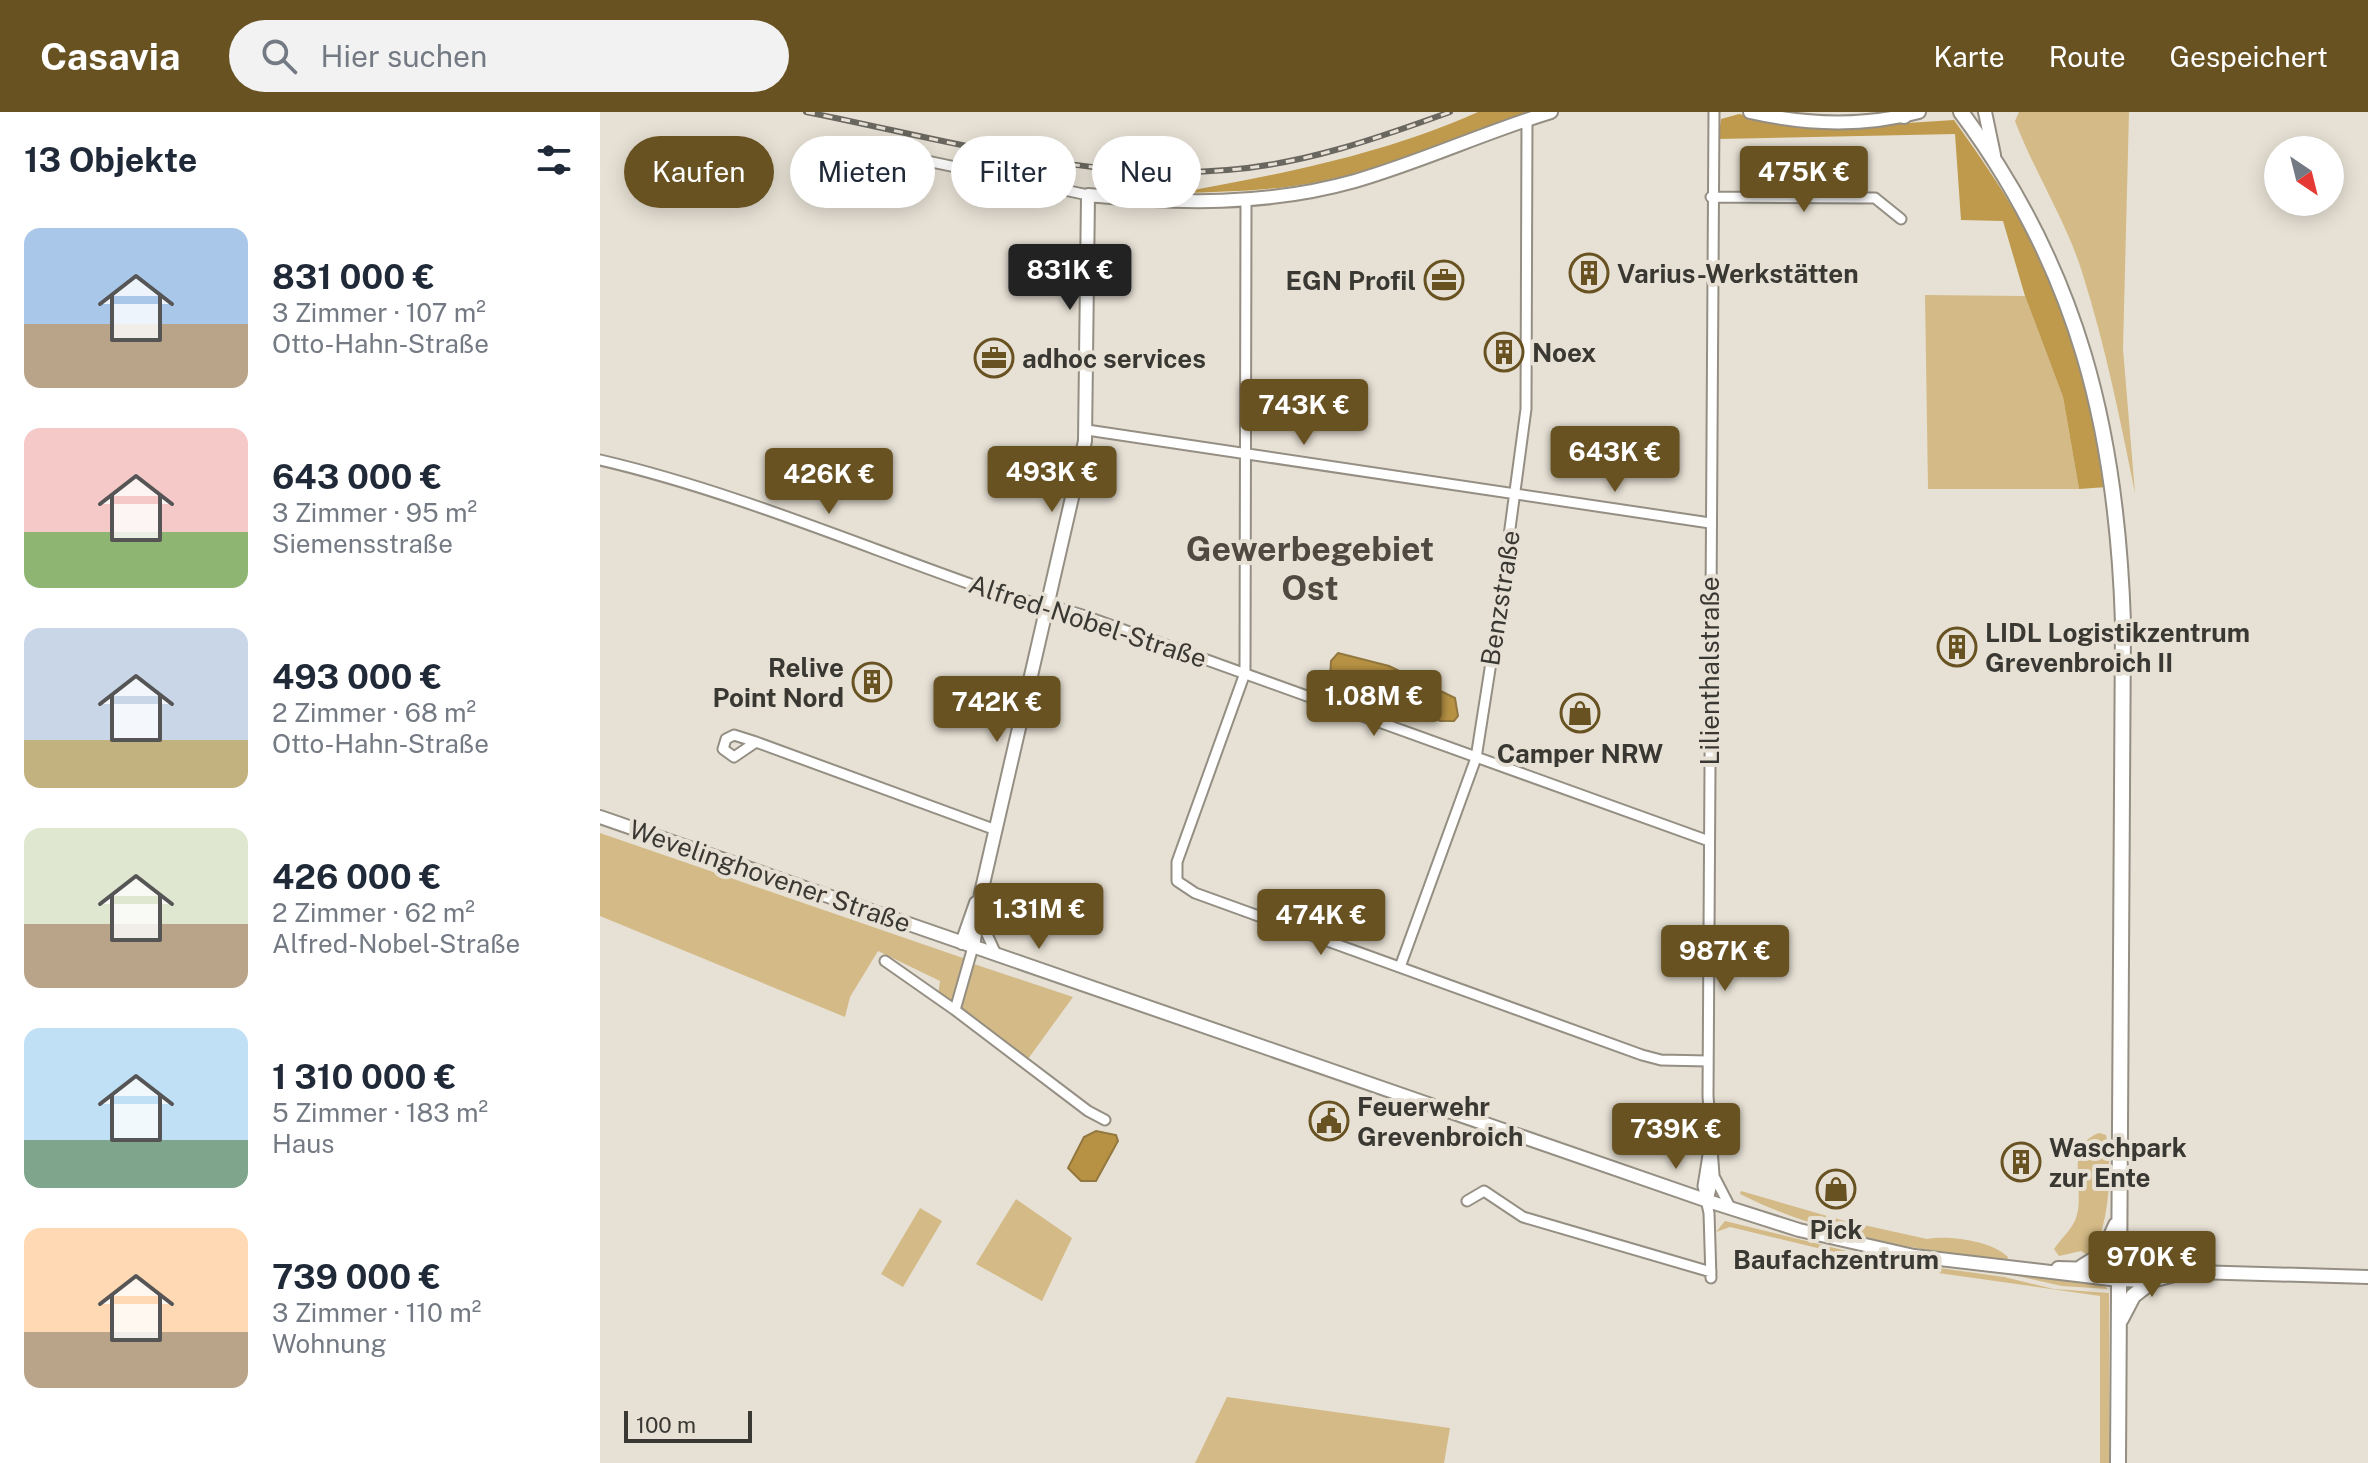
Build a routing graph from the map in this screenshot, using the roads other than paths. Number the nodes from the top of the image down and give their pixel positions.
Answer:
1 (1551, 112) edge
2 (1714, 112) edge
3 (1750, 112) edge
4 (1919, 112) edge
5 (1961, 112) edge
6 (1985, 112) edge
7 (1906, 114) edge
8 (1527, 120) junction
9 (1996, 162) junction
10 (935, 163) edge
11 (1088, 195) junction
12 (1711, 197) junction
13 (1246, 201) junction
14 (1901, 219) dead end
15 (1087, 430) junction
16 (1246, 456) junction
17 (600, 460) edge
18 (1515, 495) junction
19 (1710, 523) junction
20 (1050, 604) junction
21 (1245, 673) junction
22 (756, 742) dead end
23 (1476, 758) junction
24 (600, 817) edge
25 (996, 830) junction
26 (1709, 841) junction
27 (981, 893) junction
28 (980, 919) junction
29 (968, 945) junction
30 (999, 956) junction
31 (885, 961) dead end
32 (1400, 967) junction
33 (955, 1010) junction
34 (1708, 1061) junction
35 (1105, 1120) dead end
36 (1710, 1146) junction
37 (1714, 1175) junction
38 (1467, 1201) dead end
39 (1708, 1201) junction
40 (1731, 1209) junction
41 (2120, 1213) junction
42 (2082, 1267) junction
43 (2039, 1270) junction
44 (2119, 1274) junction
45 (2178, 1274) junction
46 (2368, 1277) edge
47 (2152, 1281) junction
48 (2119, 1323) junction
49 (2118, 1463) edge

1 - 8 street
2 - 12 street, Lilienthalstraße
3 - 7 street
4 - 7 street
5 - 9 main road
6 - 9 street
8 - 13 street
8 - 18 street, Benzstraße
9 - 41 main road
10 - 11 street
11 - 13 street
11 - 15 street
12 - 14 street
12 - 19 street, Lilienthalstraße
13 - 16 street
15 - 16 street
15 - 20 street
16 - 18 street
16 - 21 street
17 - 20 street, Alfred-Nobel-Straße
18 - 19 street
18 - 23 street, Benzstraße
19 - 26 street, Lilienthalstraße
20 - 21 street, Alfred-Nobel-Straße
20 - 25 street
21 - 23 street, Alfred-Nobel-Straße
21 - 32 street
22 - 25 street
23 - 26 street, Alfred-Nobel-Straße
23 - 32 street, Benzstraße
24 - 29 street, Wevelinghovener Straße
25 - 27 street
26 - 34 street, Lilienthalstraße
27 - 28 street
27 - 29 street
28 - 29 street
28 - 30 street
29 - 30 street, Wevelinghovener Straße
29 - 33 street
30 - 39 street, Wevelinghovener Straße
31 - 33 street
32 - 34 street
33 - 35 street
34 - 36 street, Lilienthalstraße
36 - 37 street, Lilienthalstraße
36 - 39 street, Lilienthalstraße
37 - 39 street, Lilienthalstraße
37 - 40 street, Lilienthalstraße
38 - 39 street, Lilienthalstraße
39 - 40 street, Wevelinghovener Straße
40 - 43 street, Wevelinghovener Straße
41 - 42 main road
41 - 44 main road
42 - 43 street, Wevelinghovener Straße
42 - 44 street, Wevelinghovener Straße
43 - 44 street, Wevelinghovener Straße
44 - 45 street
44 - 47 street
44 - 48 main road
45 - 46 street
45 - 47 street
47 - 48 main road
48 - 49 main road

